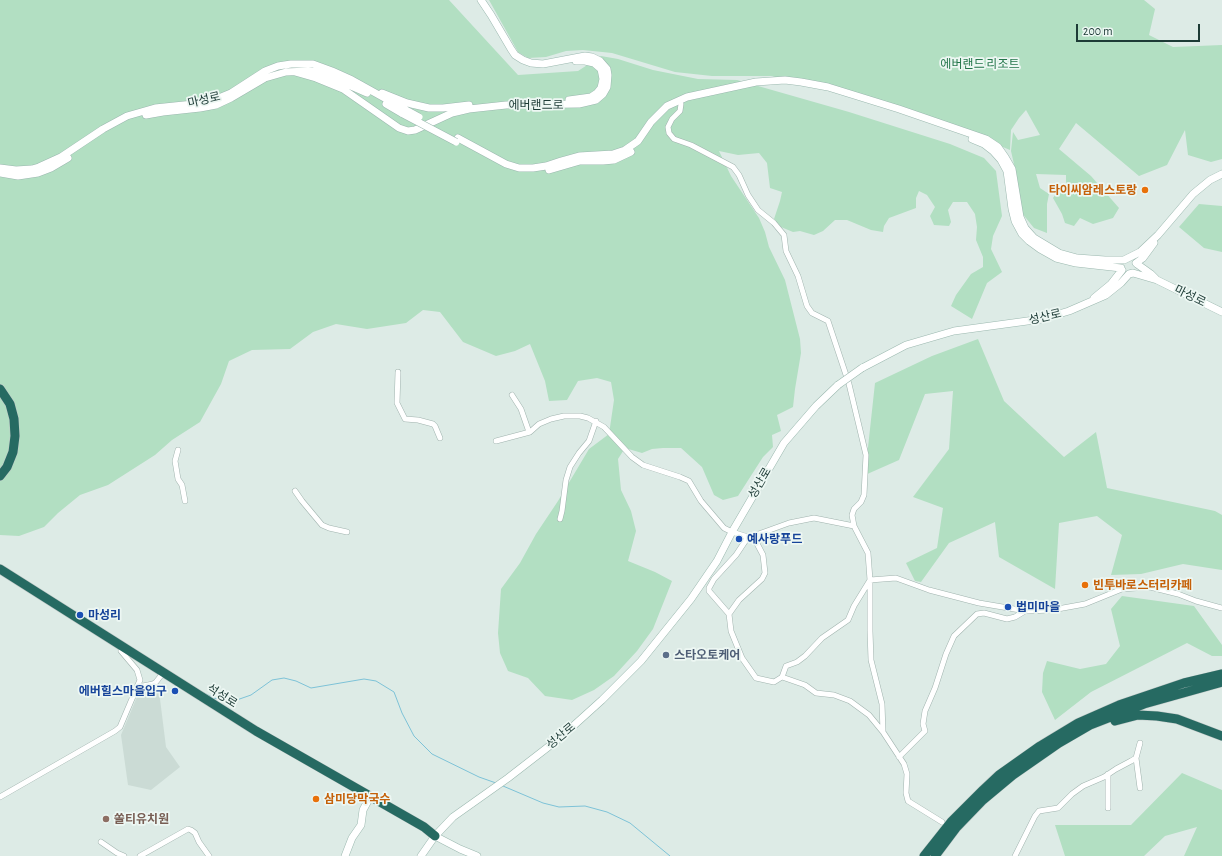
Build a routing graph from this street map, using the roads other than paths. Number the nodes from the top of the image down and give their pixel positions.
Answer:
1 (476, 0) edge
2 (481, 0) edge
3 (295, 72) junction
4 (368, 89) junction
5 (681, 104) junction
6 (404, 112) junction
7 (457, 140) junction
8 (0, 168) edge
9 (0, 173) edge
10 (1222, 174) edge
11 (1158, 235) junction
12 (1150, 243) junction
13 (1146, 254) junction
14 (1126, 259) junction
15 (1105, 263) junction
16 (1136, 264) junction
17 (1126, 271) junction
18 (1149, 276) junction
19 (1121, 282) junction
20 (1111, 284) junction
21 (1087, 303) junction
22 (1222, 312) edge
23 (398, 372) dead end
24 (0, 389) edge
25 (512, 395) dead end
26 (0, 397) edge
27 (596, 422) junction
28 (529, 432) junction
29 (440, 438) dead end
30 (496, 441) dead end
31 (178, 450) dead end
32 (0, 467) edge
33 (0, 476) edge
34 (295, 491) dead end
35 (185, 501) dead end
36 (560, 519) dead end
37 (854, 526) junction
38 (347, 532) dead end
39 (732, 532) junction
40 (750, 536) junction
41 (0, 569) edge
42 (0, 575) edge
43 (870, 580) junction
44 (28, 590) junction
45 (1222, 608) edge
46 (1026, 611) junction
47 (729, 614) junction
48 (121, 651) junction
49 (1222, 674) edge
50 (162, 675) junction
51 (782, 677) junction
52 (1222, 682) edge
53 (138, 687) junction
54 (1090, 725) junction
55 (883, 732) junction
56 (1222, 736) edge
57 (1140, 743) dead end
58 (899, 757) junction
59 (1136, 758) junction
60 (1108, 774) junction
61 (1140, 788) dead end
62 (0, 797) edge
63 (369, 799) junction
64 (1108, 808) dead end
65 (942, 822) dead end
66 (435, 836) junction
67 (101, 842) dead end
68 (124, 856) edge
69 (140, 856) edge
70 (209, 856) edge
71 (345, 856) edge
72 (421, 856) edge
73 (476, 856) edge
74 (924, 856) edge
75 (935, 856) edge
76 (1015, 856) edge

1 - 4 street, 에버랜드로
2 - 3 street, 에버랜드로
3 - 6 street, 마성로
3 - 9 street, 마성로
4 - 6 street, 마성로
4 - 8 street, 마성로
5 - 7 street
5 - 15 street
5 - 37 street
6 - 7 street, bridge
7 - 15 street
10 - 11 street
11 - 12 street
11 - 13 street
12 - 14 street
12 - 15 street
13 - 16 street
13 - 18 street
14 - 15 street
14 - 16 street
14 - 17 street
15 - 17 street, 마성로
15 - 20 street
16 - 17 street
16 - 18 street
17 - 18 street, 마성로
17 - 19 street
17 - 20 street
18 - 19 street
18 - 22 street, 마성로
19 - 21 street
20 - 21 street
21 - 39 street, 성산로, bridge
23 - 29 street
24 - 33 highway
25 - 28 street
26 - 32 highway
27 - 28 street
27 - 36 street
27 - 39 street
28 - 30 street
31 - 35 street
34 - 38 street
37 - 40 street
37 - 43 street
39 - 40 street
39 - 66 street, 성산로
40 - 47 street
40 - 47 street
41 - 44 highway, 석성로
42 - 44 highway, 석성로
43 - 46 street
43 - 51 street
43 - 55 street
44 - 48 highway, 석성로
44 - 50 highway, 석성로
45 - 46 street
46 - 58 street
47 - 51 street
48 - 50 highway, 석성로
48 - 53 street
49 - 74 highway
50 - 53 street
50 - 63 highway, 석성로
51 - 55 street
52 - 54 highway
53 - 62 street
54 - 56 highway
54 - 75 highway
55 - 58 street
57 - 59 street
58 - 65 street
59 - 60 street
59 - 61 street
60 - 64 street
60 - 76 street
63 - 66 highway, 석성로
63 - 71 street
66 - 72 street
66 - 73 street, 석성로
67 - 68 street
69 - 70 street

